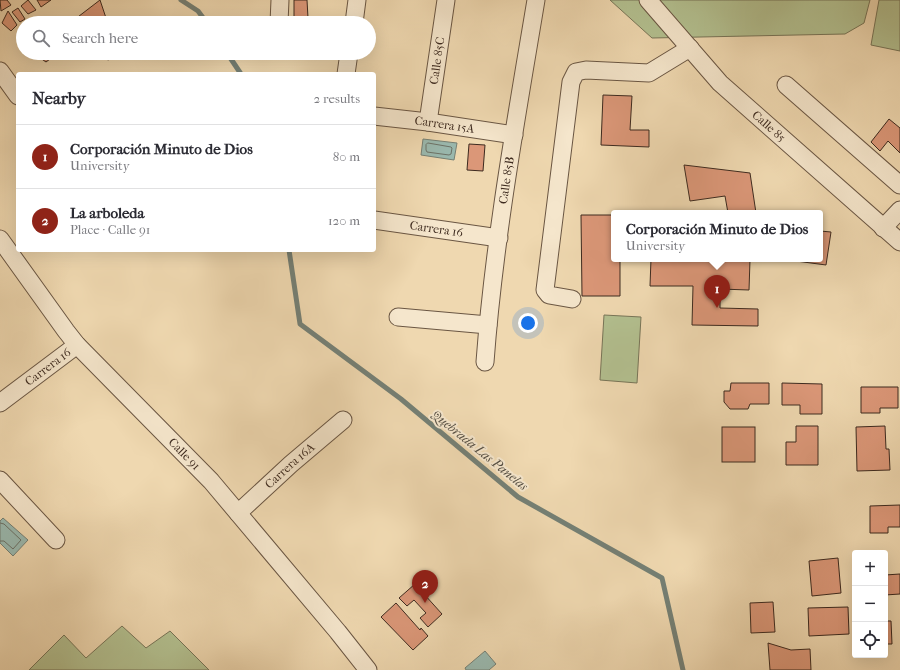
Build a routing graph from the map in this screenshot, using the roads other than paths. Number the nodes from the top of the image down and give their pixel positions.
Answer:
1 (280, 0) edge
2 (357, 0) edge
3 (446, 0) edge
4 (536, 0) edge
5 (648, 0) edge
6 (279, 16) edge
7 (355, 16) edge
8 (690, 48) junction
9 (348, 60) edge
10 (0, 71) edge
11 (346, 72) edge
12 (786, 85) dead end
13 (16, 93) edge
14 (376, 116) edge
15 (428, 122) junction
16 (514, 135) junction
17 (900, 185) edge
18 (900, 210) edge
19 (376, 220) edge
20 (883, 228) junction
21 (498, 238) junction
22 (0, 239) edge
23 (900, 242) edge
24 (572, 298) dead end
25 (398, 317) dead end
26 (488, 326) junction
27 (77, 345) junction
28 (485, 362) dead end
29 (0, 403) edge
30 (343, 420) dead end
31 (0, 480) edge
32 (238, 513) junction
33 (56, 540) dead end
34 (368, 670) edge

1 - 6 street
2 - 7 street
3 - 15 street, Calle 85C
4 - 16 street, Calle 85B
5 - 8 street, Calle 85
8 - 20 street, Calle 85
8 - 24 street
9 - 11 street
10 - 13 street
12 - 17 street
14 - 15 street, Carrera 15A
15 - 16 street, Carrera 15A
16 - 21 street, Calle 85B
18 - 20 street
19 - 21 street, Carrera 16
20 - 23 street, Calle 85
21 - 26 street, Calle 85B
22 - 27 street, Calle 91
25 - 26 street
26 - 28 street, Calle 85B
27 - 29 street, Carrera 16
27 - 32 street, Calle 91
30 - 32 street, Carrera 16A
31 - 33 street
32 - 34 street, Calle 91

